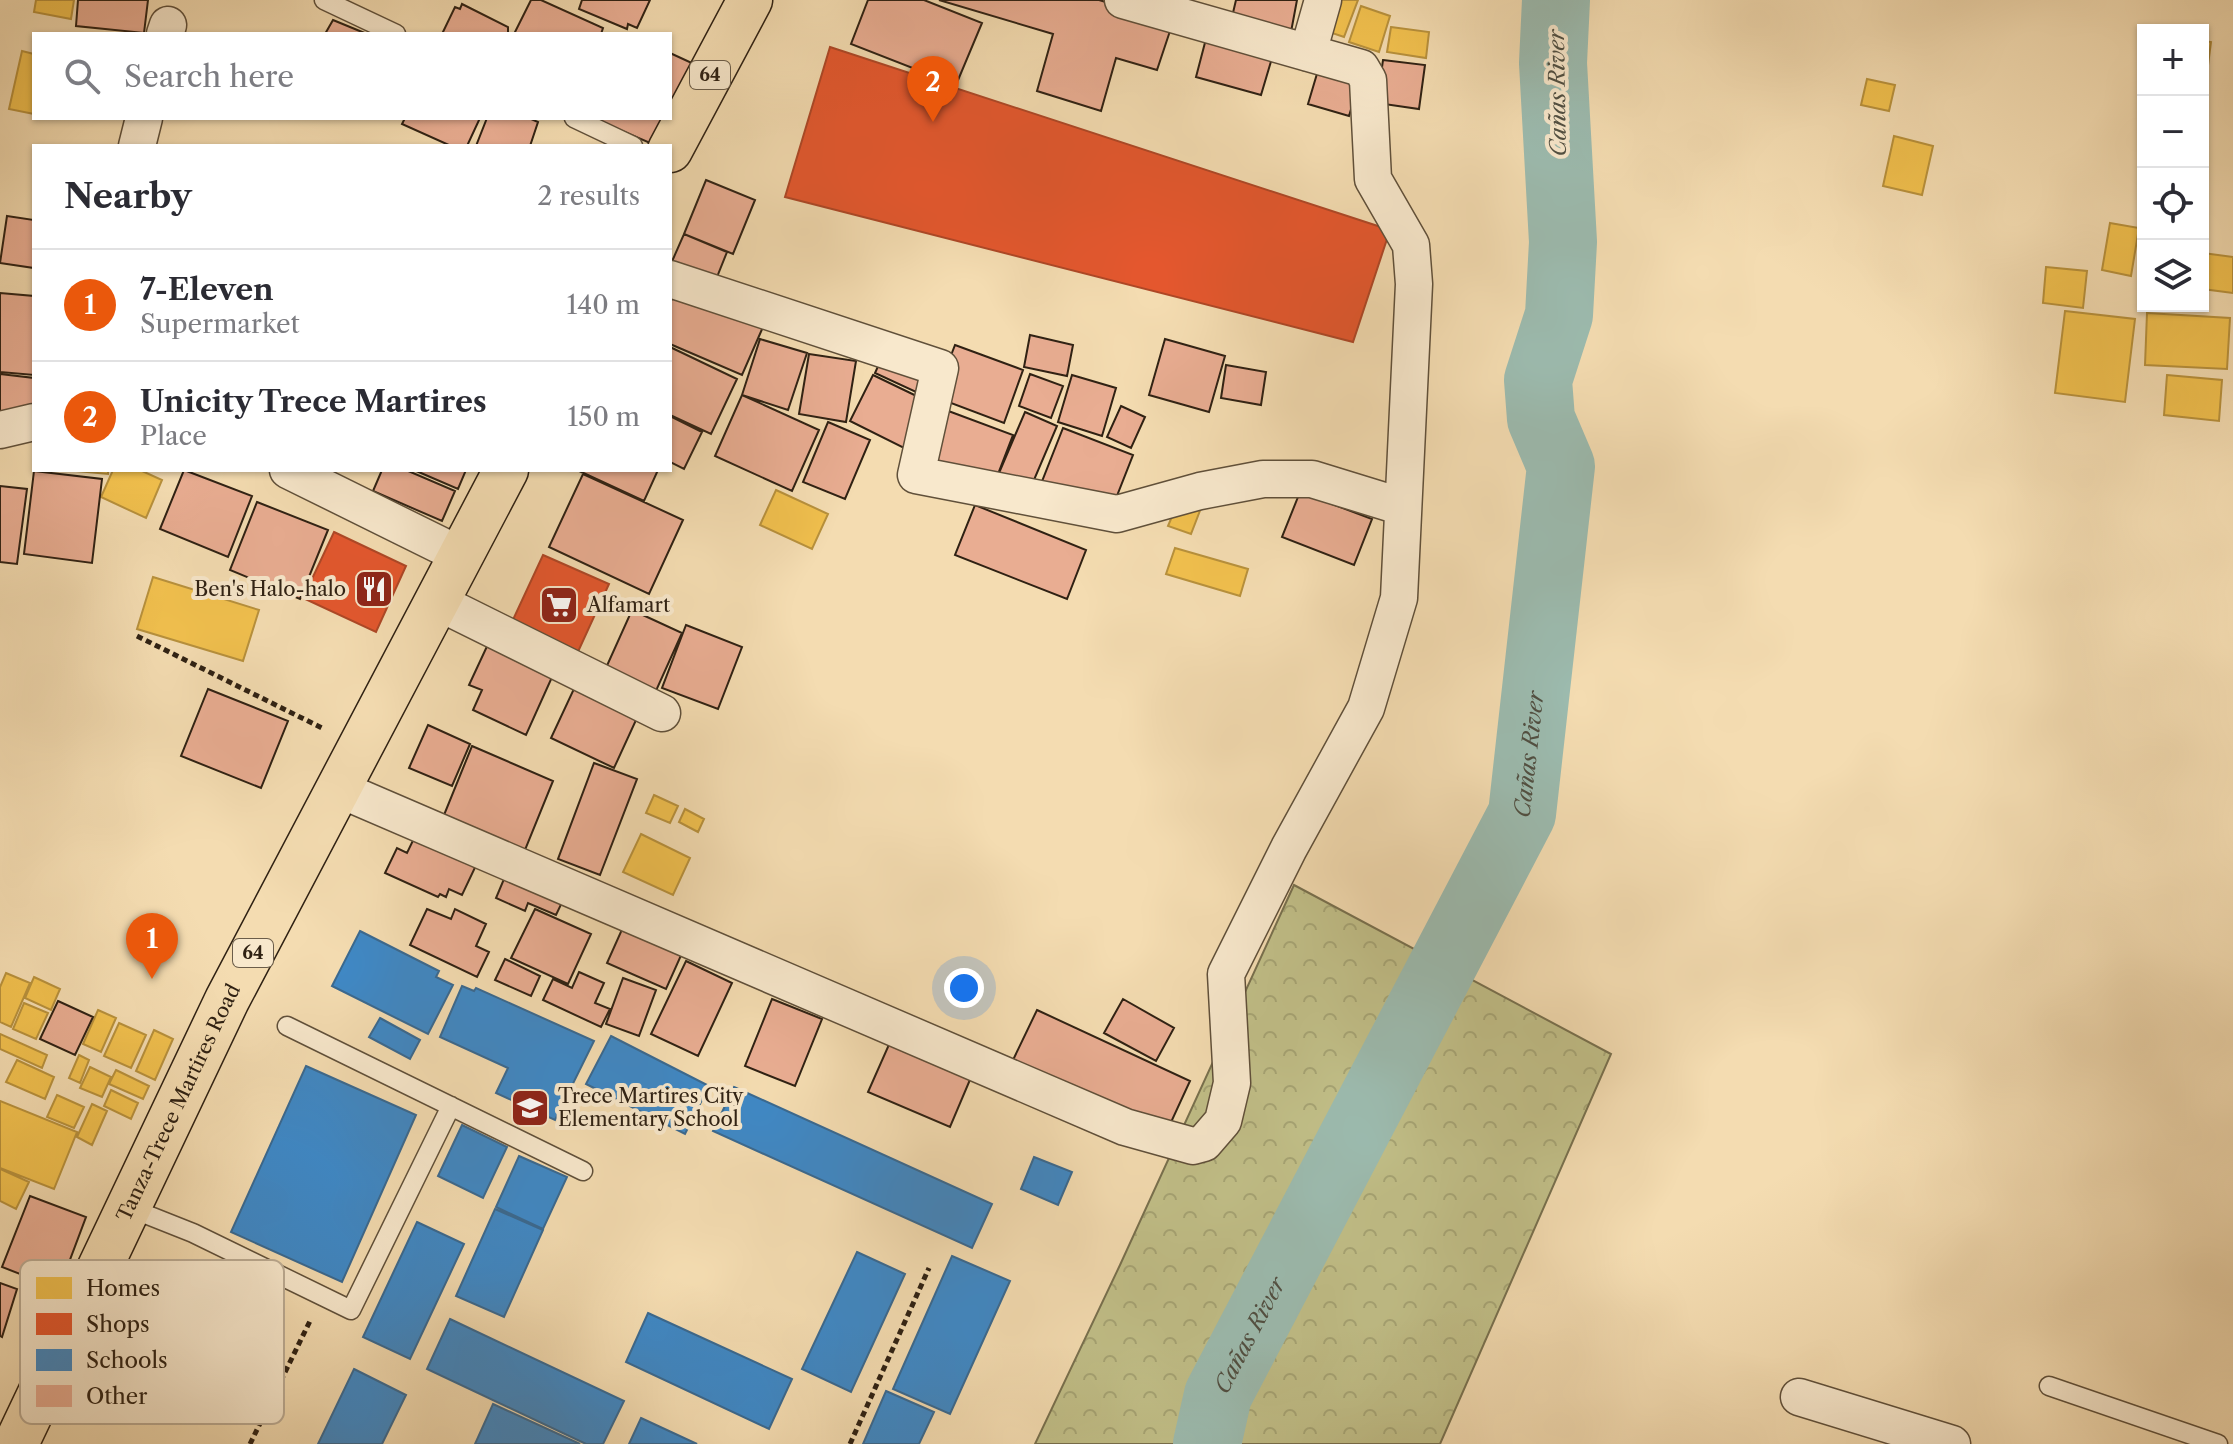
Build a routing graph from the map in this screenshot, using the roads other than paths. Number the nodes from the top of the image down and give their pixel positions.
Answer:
1 (324, 0) edge
2 (750, 0) edge
3 (1123, 0) edge
4 (1323, 0) edge
5 (392, 32) edge
6 (1308, 53) junction
7 (144, 120) edge
8 (578, 120) edge
9 (138, 144) edge
10 (629, 144) edge
11 (672, 146) edge
12 (672, 280) edge
13 (32, 422) edge
14 (0, 430) edge
15 (292, 472) edge
16 (505, 472) edge
17 (1403, 507) junction
18 (462, 556) junction
19 (438, 602) junction
20 (662, 713) dead end
21 (339, 789) junction
22 (287, 1026) dead end
23 (451, 1106) junction
24 (583, 1171) dead end
25 (130, 1208) junction
26 (105, 1260) edge
27 (248, 1260) edge
28 (284, 1277) edge
29 (2049, 1386) dead end
30 (1799, 1397) dead end
31 (26, 1424) edge
32 (16, 1444) edge
33 (1952, 1444) edge
34 (2218, 1444) edge

1 - 5 lane
2 - 11 main road, 64
3 - 6 street
4 - 6 street
6 - 17 street
7 - 9 street
8 - 10 lane
12 - 17 street
13 - 14 street
15 - 18 street
16 - 18 main road, Tanza-Trece Martires Road / 64
17 - 21 street
18 - 19 main road, Tanza-Trece Martires Road / 64
19 - 20 street
19 - 21 main road, Tanza-Trece Martires Road / 64
21 - 25 main road, Tanza-Trece Martires Road / 64
22 - 23 lane
23 - 24 lane
23 - 28 lane
25 - 26 main road, Tanza-Trece Martires Road / 64
25 - 27 lane
29 - 34 lane
30 - 33 street
31 - 32 main road, Tanza-Trece Martires Road / 64

